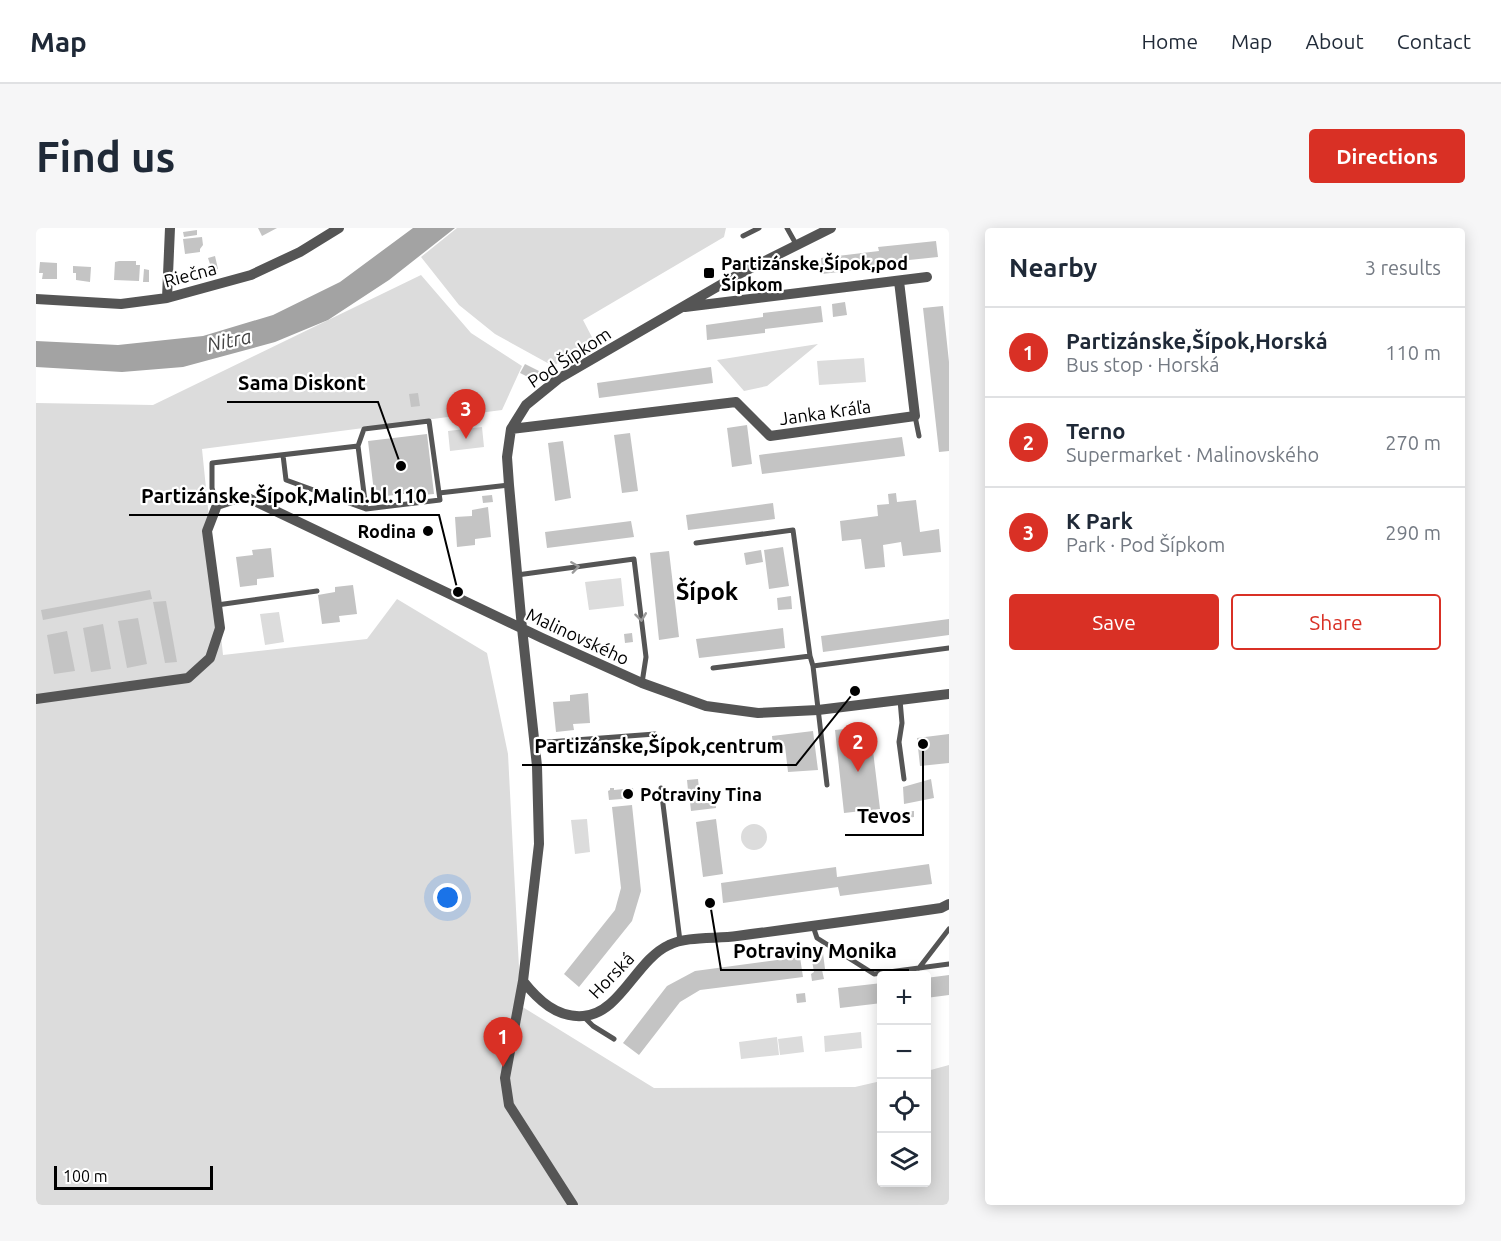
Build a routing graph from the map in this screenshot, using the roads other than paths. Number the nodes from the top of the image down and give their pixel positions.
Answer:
1 (170, 228) edge
2 (339, 228) edge
3 (759, 228) edge
4 (787, 228) edge
5 (831, 228) edge
6 (743, 236) dead end
7 (796, 244) junction
8 (927, 277) dead end
9 (899, 281) junction
10 (167, 298) junction
11 (36, 299) edge
12 (678, 308) junction
13 (915, 416) junction
14 (511, 429) junction
15 (919, 436) dead end
16 (358, 446) junction
17 (283, 455) junction
18 (509, 485) junction
19 (439, 493) junction
20 (217, 505) junction
21 (366, 508) junction
22 (696, 543) dead end
23 (517, 575) junction
24 (317, 591) dead end
25 (217, 605) junction
26 (522, 628) junction
27 (542, 638) junction
28 (949, 648) edge
29 (525, 652) junction
30 (810, 656) junction
31 (813, 666) junction
32 (713, 668) dead end
33 (642, 683) junction
34 (949, 694) edge
35 (36, 699) edge
36 (900, 700) junction
37 (818, 710) junction
38 (655, 734) dead end
39 (535, 743) junction
40 (904, 778) dead end
41 (827, 785) dead end
42 (661, 788) dead end
43 (949, 904) edge
44 (813, 926) junction
45 (949, 929) edge
46 (680, 940) junction
47 (949, 964) edge
48 (919, 968) junction
49 (523, 981) junction
50 (583, 1016) junction
51 (614, 1040) dead end
52 (573, 1205) edge

1 - 10 street
2 - 10 street, Riečna
3 - 6 lane
4 - 7 lane
5 - 7 street, Pod Šípkom
7 - 12 street, Pod Šípkom
8 - 9 street
9 - 12 street
9 - 13 street
10 - 11 street, Riečna
12 - 14 street, Pod Šípkom
13 - 14 street, Janka Kráľa
13 - 15 lane
14 - 18 street, Pod Šípkom
16 - 17 lane
16 - 19 lane
16 - 21 lane
17 - 20 lane
17 - 21 lane
18 - 19 lane
18 - 23 street, Pod Šípkom
19 - 21 lane
20 - 25 street
20 - 26 street, Malinovského
22 - 30 lane
23 - 26 street, Pod Šípkom
23 -> 33 lane
24 - 25 lane
25 - 35 street
26 - 27 street, Malinovského
26 - 29 street
27 - 29 street
27 - 33 street, Malinovského
28 - 31 lane
29 - 39 street
30 - 31 lane
30 - 32 lane
31 - 37 lane
33 - 37 street, Malinovského
34 - 36 street, Malinovského
36 - 37 street, Malinovského
36 - 40 lane
37 - 41 lane
38 - 39 lane
39 - 49 street
42 - 46 lane
43 - 44 street, Horská
44 - 46 street, Horská
44 - 48 lane
45 - 48 lane
46 - 50 street, Horská
47 - 48 lane
49 - 50 street, Horská
49 - 52 street
50 - 51 lane

